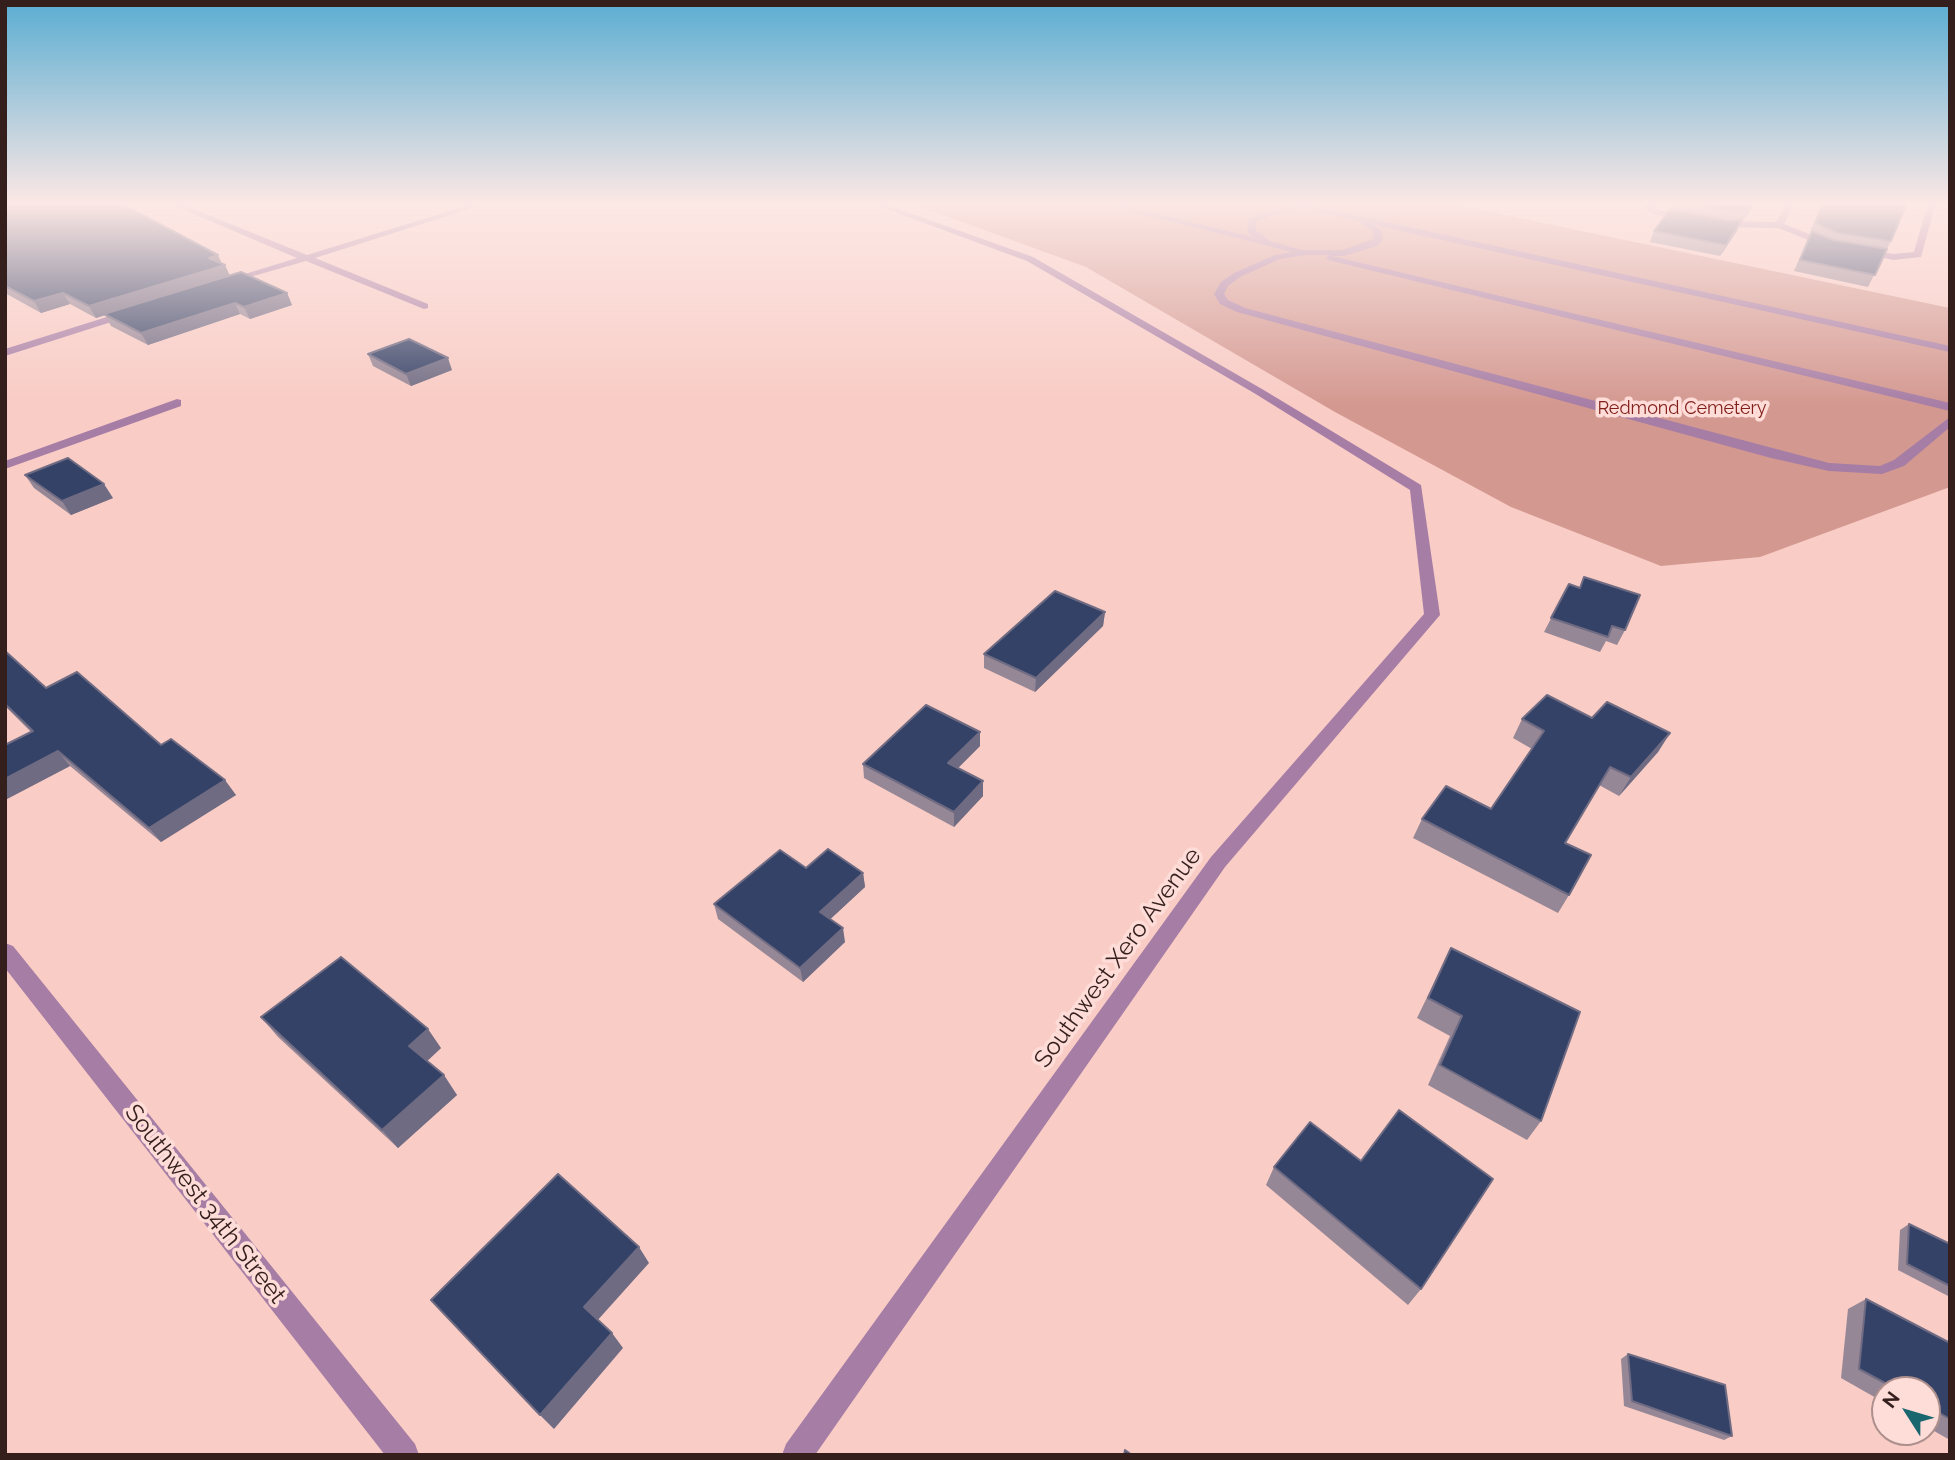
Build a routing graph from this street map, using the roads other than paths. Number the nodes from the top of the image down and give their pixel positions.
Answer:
1 (261, 271) edge
2 (339, 271) edge
3 (1051, 271) edge
4 (1246, 271) edge
5 (1385, 271) edge
6 (1598, 271) edge
7 (214, 286) edge
8 (424, 306) dead end
9 (136, 311) edge
10 (1950, 349) edge
11 (5, 353) edge
12 (177, 403) dead end
13 (1950, 407) edge
14 (1950, 421) edge
15 (5, 466) edge
16 (5, 952) edge
17 (404, 1455) edge
18 (797, 1455) edge

1 - 7 street
2 - 8 street
3 - 18 street, Southwest Xero Avenue
4 - 14 street
5 - 13 street
6 - 10 street
9 - 11 street
12 - 15 street
16 - 17 street, Southwest 34th Street

